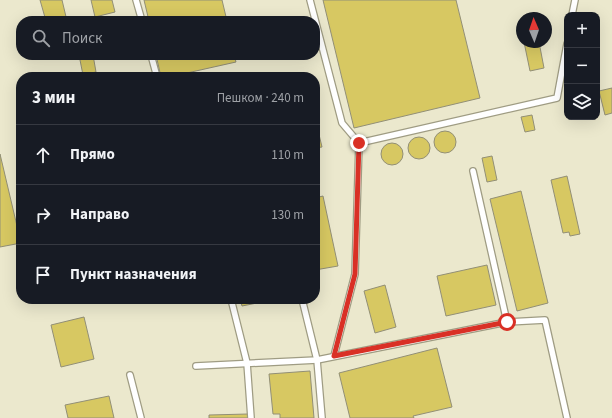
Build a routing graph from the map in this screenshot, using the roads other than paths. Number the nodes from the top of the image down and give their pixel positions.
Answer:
1 (136, 0) edge
2 (310, 0) edge
3 (575, 0) edge
4 (573, 12) edge
5 (141, 16) edge
6 (314, 16) edge
7 (320, 38) edge
8 (566, 48) edge
9 (152, 60) edge
10 (156, 72) edge
11 (359, 143) junction
12 (473, 171) dead end
13 (232, 304) edge
14 (303, 304) edge
15 (507, 322) junction
16 (334, 356) junction
17 (317, 360) junction
18 (247, 363) junction
19 (196, 366) dead end
20 (130, 375) dead end
21 (141, 418) edge
22 (251, 418) edge
23 (322, 418) edge
24 (568, 418) edge

1 - 5 lane
2 - 6 lane
3 - 4 lane
7 - 11 lane
8 - 11 lane
9 - 10 lane
11 - 16 lane
12 - 15 lane
13 - 18 lane
14 - 17 lane
15 - 16 lane
15 - 24 lane
16 - 17 lane
17 - 18 lane
17 - 23 lane
18 - 19 lane
18 - 22 lane
20 - 21 lane

